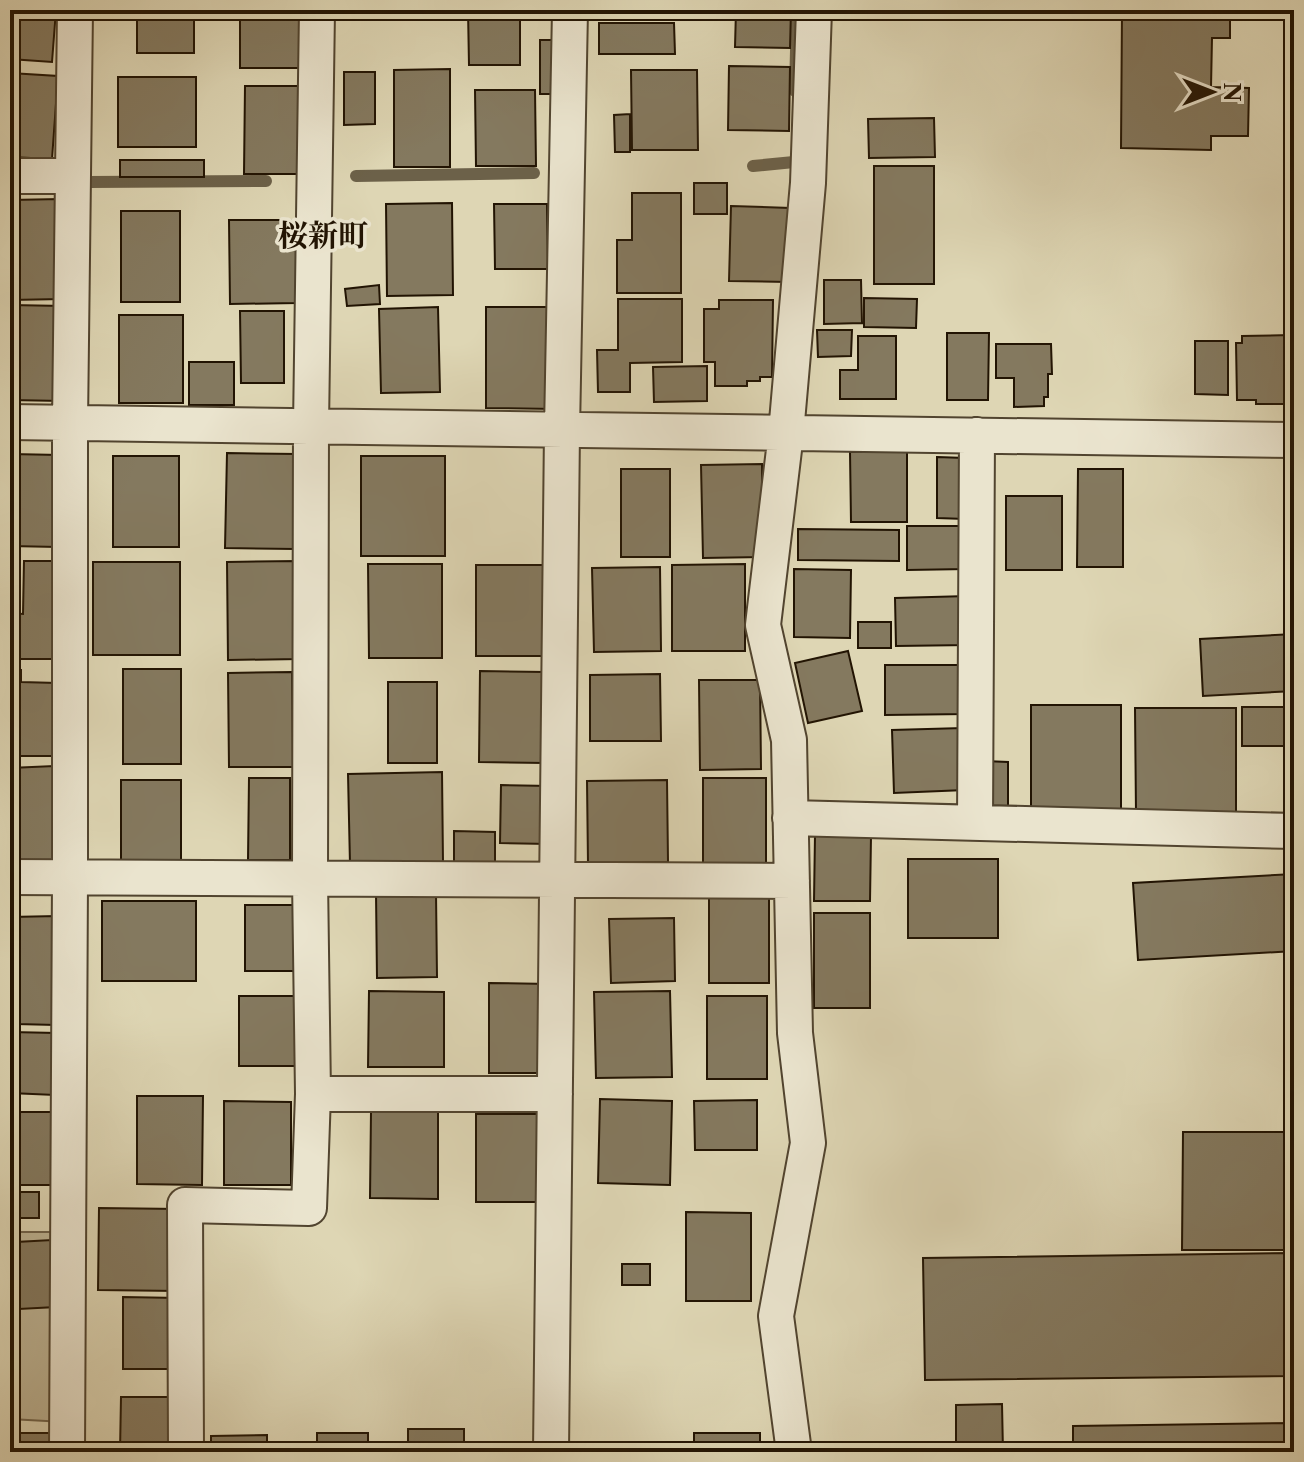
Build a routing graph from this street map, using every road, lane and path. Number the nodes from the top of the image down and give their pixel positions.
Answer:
1 (75, 10) edge
2 (317, 10) edge
3 (570, 10) edge
4 (814, 10) edge
5 (10, 176) edge
6 (72, 176) junction
7 (10, 422) edge
8 (70, 423) junction
9 (311, 426) junction
10 (562, 430) junction
11 (786, 433) junction
12 (977, 435) junction
13 (1294, 440) edge
14 (790, 818) junction
15 (975, 823) junction
16 (1294, 831) edge
17 (10, 877) edge
18 (70, 878) junction
19 (310, 879) junction
20 (557, 880) junction
21 (792, 881) junction
22 (313, 1094) junction
23 (555, 1094) junction
24 (67, 1452) edge
25 (186, 1452) edge
26 (551, 1452) edge
27 (794, 1452) edge

1 - 6 street
2 - 9 street
3 - 10 street
4 - 11 street
5 - 6 street
6 - 8 street
7 - 8 street
8 - 9 street
8 - 18 street
9 - 10 street
9 - 19 street
10 - 11 street
10 - 20 street
11 - 12 street
11 - 14 street
12 - 13 street
12 - 15 street
14 - 15 street
14 - 21 street
15 - 16 street
17 - 18 street
18 - 19 street
18 - 24 street
19 - 20 street
19 - 22 street
20 - 21 street
20 - 23 street
21 - 27 street
22 - 23 street
22 - 25 street
23 - 26 street

